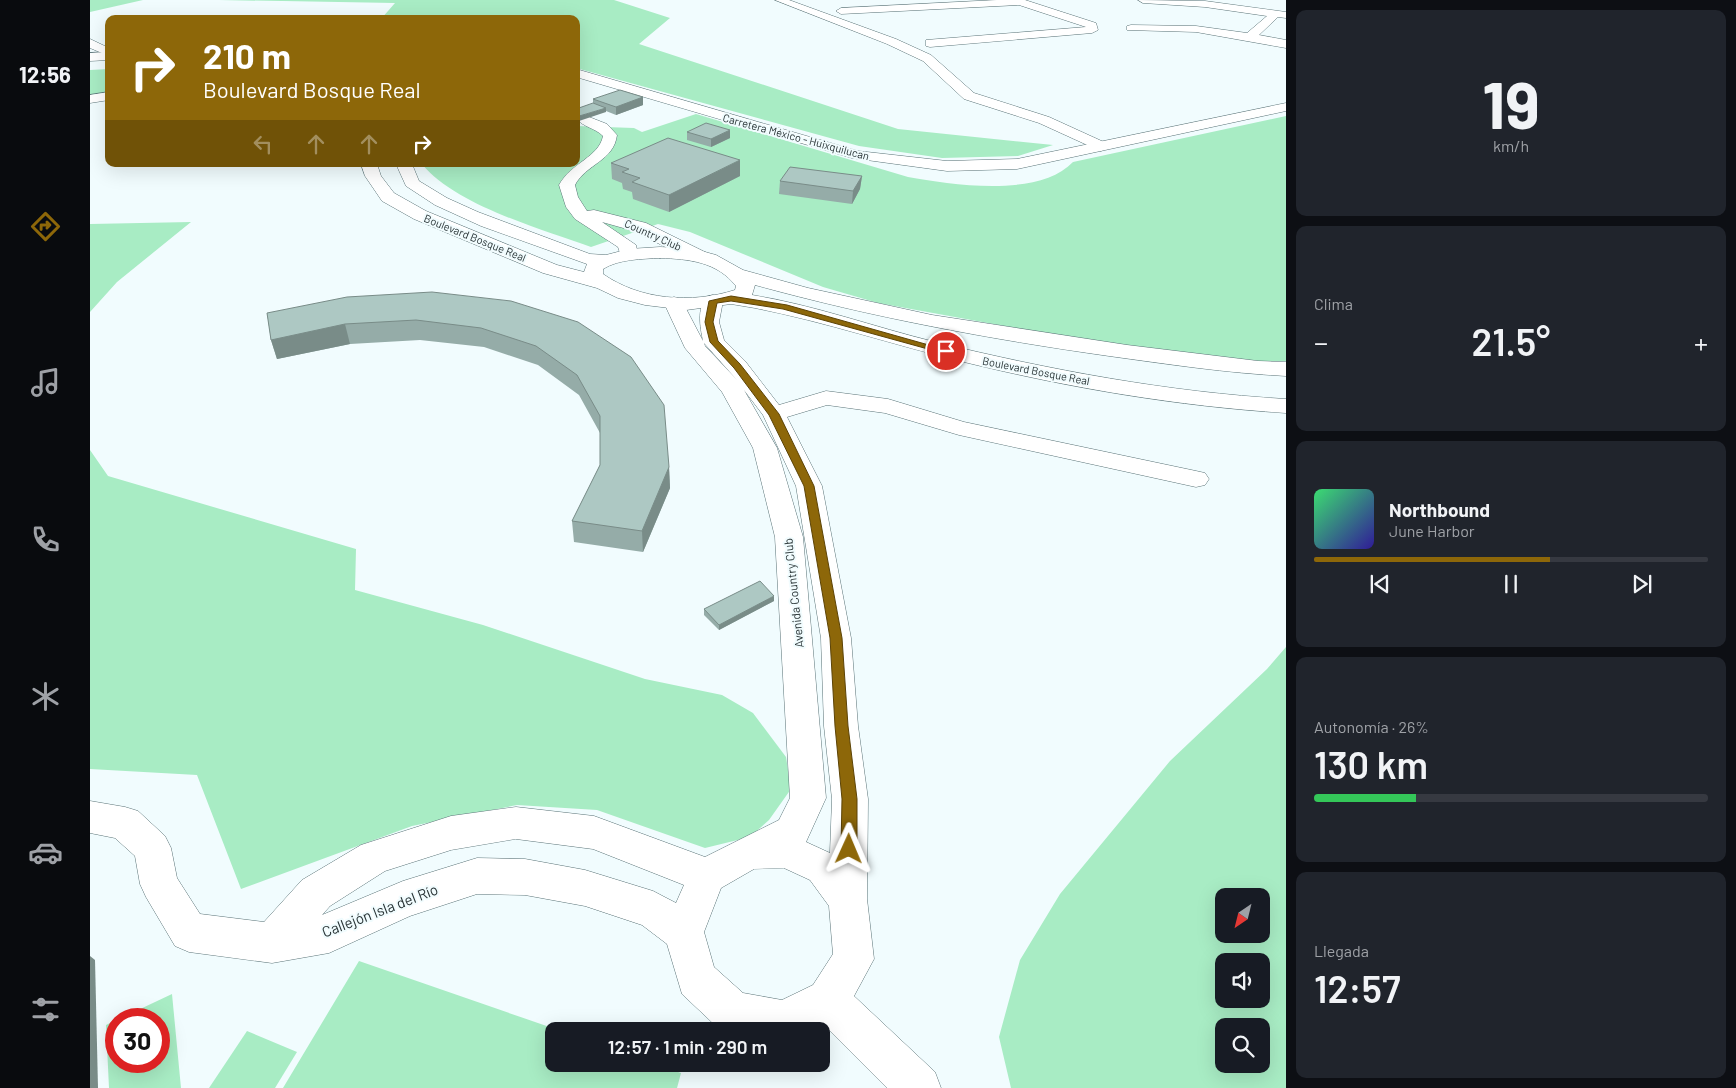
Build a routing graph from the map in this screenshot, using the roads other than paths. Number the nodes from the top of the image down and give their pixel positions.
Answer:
1 (780, 0) edge
2 (1143, 0) edge
3 (1017, 1) edge
4 (841, 11) dead end
5 (1281, 14) edge
6 (1131, 28) dead end
7 (1250, 37) junction
8 (90, 43) edge
9 (930, 43) dead end
10 (1286, 44) edge
11 (105, 52) edge
12 (105, 54) edge
13 (90, 57) edge
14 (580, 74) edge
15 (105, 96) edge
16 (90, 98) edge
17 (105, 106) edge
18 (90, 107) edge
19 (1286, 107) edge
20 (584, 119) edge
21 (1101, 146) junction
22 (370, 167) edge
23 (405, 167) edge
24 (575, 210) junction
25 (629, 255) junction
26 (700, 257) junction
27 (603, 261) junction
28 (740, 275) junction
29 (601, 283) junction
30 (722, 300) junction
31 (674, 303) junction
32 (1286, 369) edge
33 (1286, 406) edge
34 (787, 410) junction
35 (1196, 479) dead end
36 (90, 817) edge
37 (749, 852) junction
38 (707, 876) junction
39 (848, 899) junction
40 (684, 932) junction
41 (272, 943) junction
42 (828, 1000) junction
43 (919, 1088) edge

1 - 21 street
2 - 5 street
3 - 4 street
3 - 9 street
5 - 7 street
6 - 7 street
7 - 10 street
8 - 11 street
12 - 13 street
14 - 21 street, Carretera México - Huixquilucan
15 - 16 street
17 - 18 street
19 - 21 street, Carretera México - Huixquilucan
20 - 24 street
22 - 29 street, Boulevard Bosque Real
23 - 27 street, Boulevard Bosque Real
24 - 25 street, Country Club
24 - 26 street, Country Club
25 - 26 street
25 - 27 street
26 - 28 street
27 - 29 street
28 - 30 street
28 - 32 street
29 - 31 street, Boulevard Bosque Real
30 - 31 street, Boulevard Bosque Real
30 - 33 street, Boulevard Bosque Real
30 - 34 street
31 - 37 street, Avenida Country Club
34 - 35 street
34 - 39 street
36 - 41 street, Callejón Isla del Río
37 - 38 street
37 - 39 street
38 - 40 street
38 - 41 street
39 - 42 street
40 - 41 street, Callejón Isla del Río
40 - 42 street
42 - 43 street

